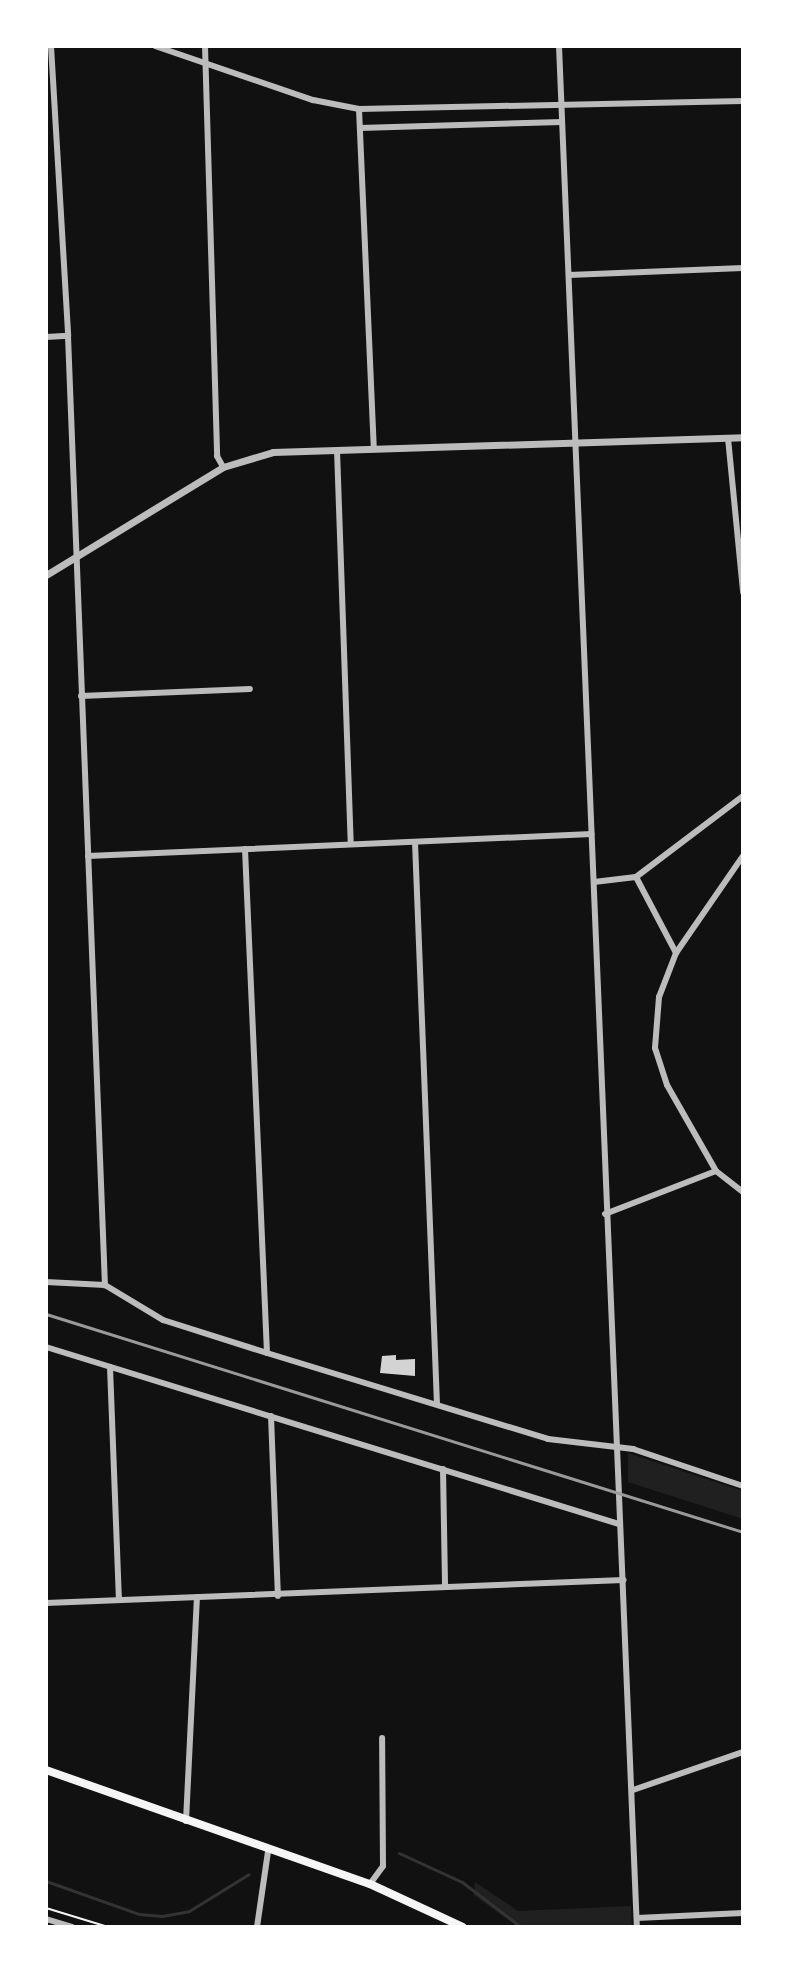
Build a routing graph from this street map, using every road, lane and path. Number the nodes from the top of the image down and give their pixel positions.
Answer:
1 (51, 46) edge
2 (155, 46) edge
3 (205, 46) edge
4 (559, 46) edge
5 (202, 63) junction
6 (743, 101) edge
7 (561, 108) junction
8 (359, 109) junction
9 (562, 122) junction
10 (360, 128) junction
11 (743, 268) edge
12 (569, 275) junction
13 (68, 336) junction
14 (46, 337) edge
15 (743, 437) edge
16 (728, 438) junction
17 (574, 442) junction
18 (374, 448) junction
19 (337, 450) junction
20 (223, 467) junction
21 (74, 558) junction
22 (46, 575) edge
23 (743, 592) edge
24 (250, 689) dead end
25 (81, 696) junction
26 (743, 796) edge
27 (592, 834) junction
28 (415, 842) junction
29 (351, 844) junction
30 (245, 849) junction
31 (88, 856) junction
32 (743, 856) edge
33 (636, 877) junction
34 (594, 882) junction
35 (676, 953) junction
36 (716, 1171) junction
37 (743, 1192) edge
38 (605, 1214) junction
39 (46, 1282) edge
40 (105, 1285) junction
41 (46, 1347) edge
42 (267, 1353) junction
43 (110, 1367) junction
44 (437, 1404) junction
45 (271, 1416) junction
46 (615, 1446) junction
47 (443, 1469) junction
48 (743, 1486) edge
49 (619, 1524) junction
50 (624, 1580) junction
51 (445, 1586) junction
52 (278, 1596) junction
53 (197, 1597) junction
54 (119, 1599) junction
55 (46, 1603) edge
56 (382, 1738) dead end
57 (743, 1752) edge
58 (46, 1770) edge
59 (633, 1790) junction
60 (186, 1821) junction
61 (268, 1852) junction
62 (370, 1884) junction
63 (46, 1908) edge
64 (743, 1913) edge
65 (637, 1918) junction
66 (46, 1919) edge
67 (72, 1927) edge
68 (108, 1927) edge
69 (257, 1927) edge
70 (463, 1927) edge
71 (637, 1927) edge

1 - 13 street
2 - 5 street
3 - 5 street
4 - 7 street
5 - 8 street
5 - 20 street
6 - 7 street
7 - 8 street
7 - 9 street
8 - 10 street
9 - 10 street
9 - 12 street
10 - 18 street
11 - 12 street
12 - 17 street
13 - 14 street
13 - 21 street
15 - 16 street
16 - 17 street
16 - 23 street
17 - 18 street
17 - 27 street
18 - 19 street
19 - 20 street
19 - 29 street
20 - 21 street
21 - 22 street
21 - 25 street
24 - 25 street
25 - 31 street
26 - 33 street
27 - 28 street
27 - 34 street
28 - 29 street
28 - 44 street
29 - 30 street
30 - 31 street
30 - 42 street
31 - 40 street
32 - 35 street
33 - 34 street
33 - 35 street
34 - 38 street
35 - 36 street
36 - 37 street
36 - 38 street
38 - 46 street
39 - 40 street
40 - 42 street
41 - 43 street
42 - 44 street
43 - 45 street
43 - 54 street
44 - 46 street
45 - 47 street
45 - 52 street
46 - 48 street
46 - 49 street
47 - 49 street
47 - 51 street
49 - 50 street
50 - 51 street
50 - 59 street
51 - 52 street
52 - 53 street
53 - 54 street
53 - 60 street
54 - 55 street
56 - 62 street
57 - 59 street
58 - 60 main road
59 - 65 street
60 - 61 main road
61 - 62 main road
61 - 69 street
62 - 70 main road
63 - 68 path
64 - 65 street
65 - 71 street
66 - 67 street

